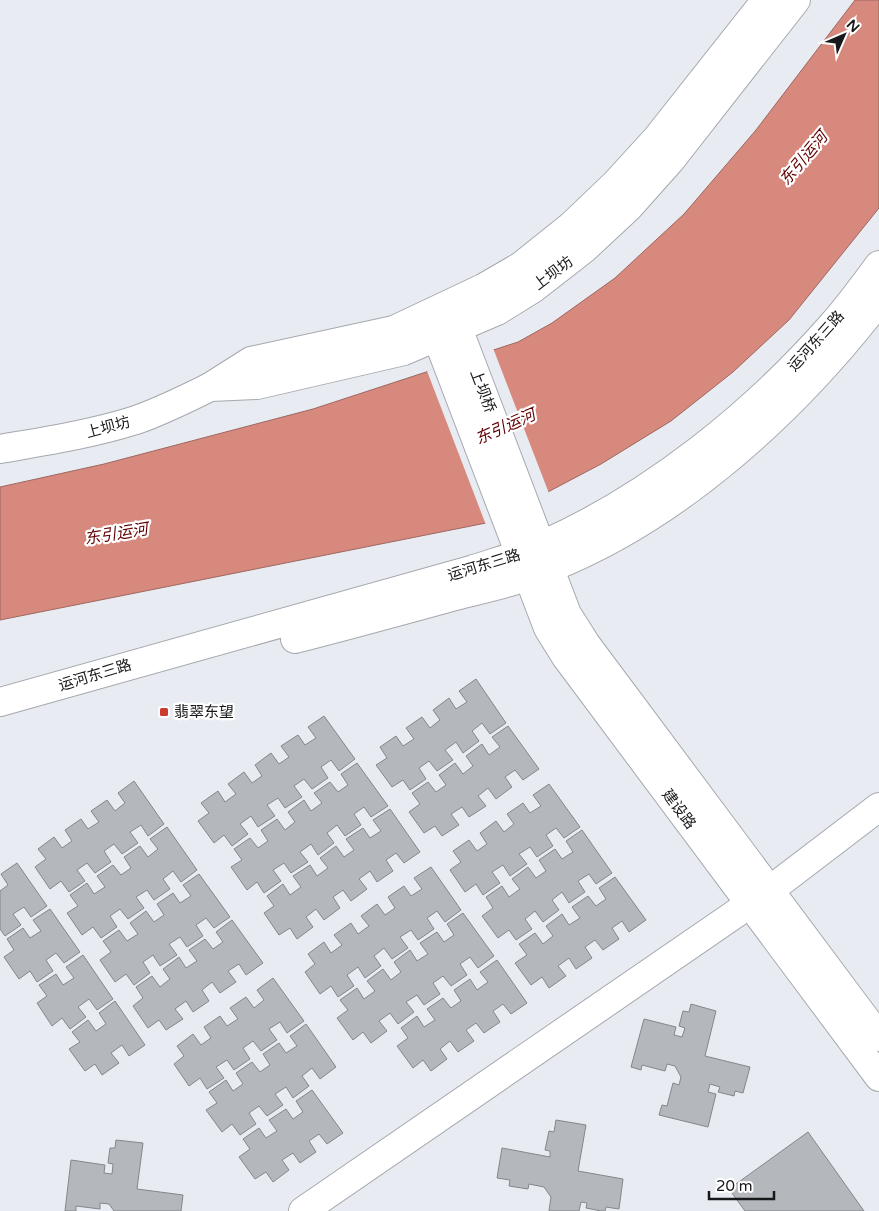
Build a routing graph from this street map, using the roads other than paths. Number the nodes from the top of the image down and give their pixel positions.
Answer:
1 (766, 0) edge
2 (796, 0) edge
3 (879, 265) edge
4 (879, 301) edge
5 (447, 331) junction
6 (0, 449) edge
7 (520, 521) joint
8 (536, 561) junction
9 (0, 702) edge
10 (0, 721) edge
11 (879, 807) edge
12 (760, 897) junction
13 (879, 1036) edge
14 (879, 1077) edge
15 (304, 1211) edge

1 - 5 street, 上坝坊
2 - 5 street, 上坝坊
3 - 8 street, 运河东三路
4 - 8 street, 运河东三路
5 - 6 street, 上坝坊
5 - 7 street, 上坝桥
7 - 8 street, 建设路
8 - 9 street, 运河东三路
8 - 10 street, 运河东三路
8 - 12 street, 建设路
11 - 12 street
12 - 13 street, 建设路
12 - 14 street, 建设路
12 - 15 street

